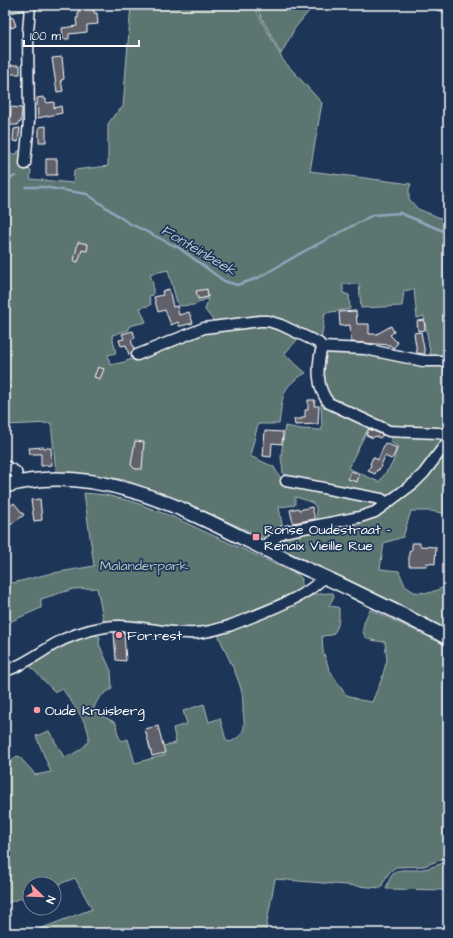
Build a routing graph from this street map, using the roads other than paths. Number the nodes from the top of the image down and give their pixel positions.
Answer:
1 (28, 5) edge
2 (5, 7) edge
3 (24, 164) dead end
4 (322, 347) junction
5 (137, 355) dead end
6 (448, 361) edge
7 (448, 437) edge
8 (448, 441) edge
9 (5, 466) edge
10 (286, 481) dead end
11 (19, 483) junction
12 (5, 486) edge
13 (387, 503) junction
14 (263, 548) junction
15 (323, 577) junction
16 (448, 638) edge
17 (5, 671) edge

1 - 2 street
1 - 3 street
4 - 5 street
4 - 6 street
4 - 7 street
8 - 13 street
9 - 11 street
10 - 13 street
11 - 12 main road
11 - 14 main road
13 - 14 street
14 - 15 main road
15 - 16 main road
15 - 17 street

